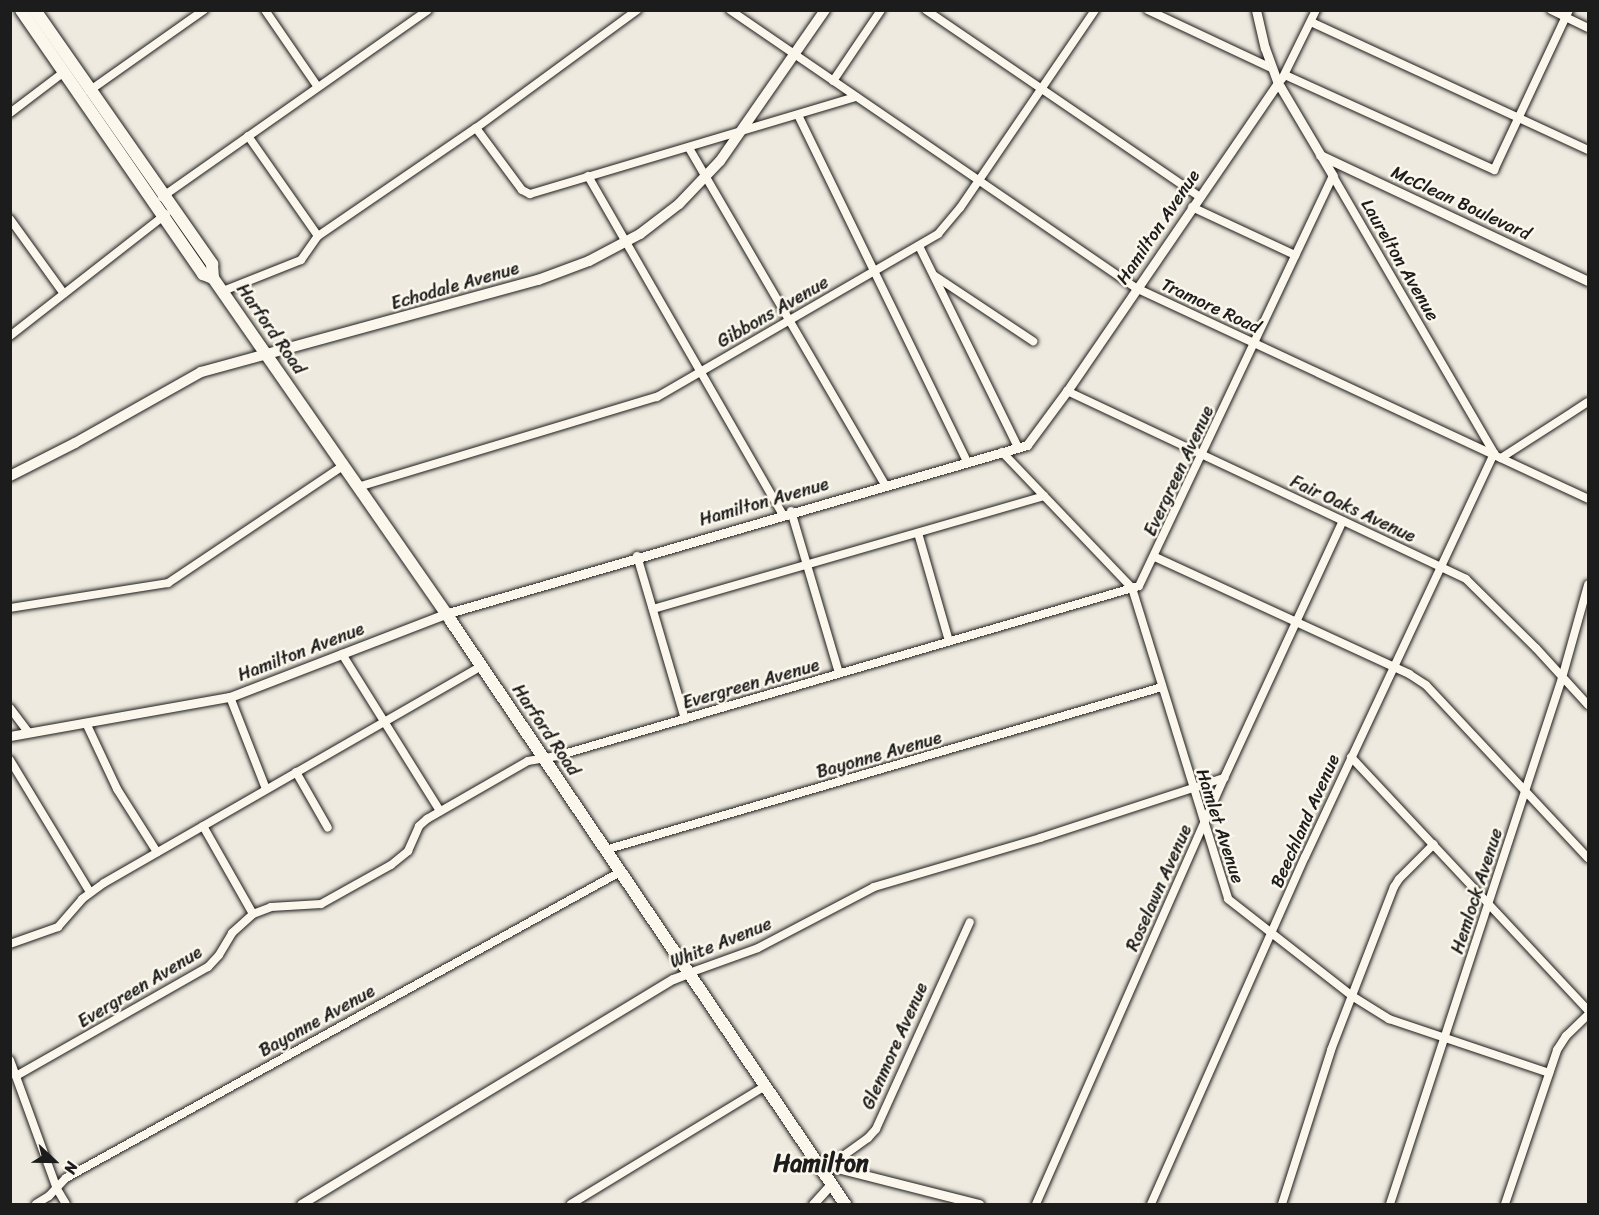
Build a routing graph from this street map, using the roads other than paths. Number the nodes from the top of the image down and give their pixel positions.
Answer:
1 (21, 10) edge
2 (35, 10) edge
3 (204, 10) edge
4 (265, 10) edge
5 (428, 10) edge
6 (637, 10) edge
7 (730, 10) edge
8 (825, 10) edge
9 (881, 10) edge
10 (926, 10) edge
11 (1095, 10) edge
12 (1148, 10) edge
13 (1256, 10) edge
14 (1316, 10) edge
15 (1551, 10) edge
16 (1567, 14) edge
17 (1311, 22) junction
18 (1588, 28) edge
19 (794, 55) junction
20 (1271, 68) junction
21 (64, 72) junction
22 (1285, 75) junction
23 (833, 81) junction
24 (1278, 82) junction
25 (318, 87) junction
26 (1041, 88) junction
27 (85, 93) junction
28 (856, 97) junction
29 (10, 113) edge
30 (798, 115) junction
31 (1518, 118) junction
32 (476, 128) junction
33 (742, 132) junction
34 (248, 136) junction
35 (689, 148) junction
36 (1588, 150) edge
37 (1320, 155) junction
38 (588, 176) junction
39 (1333, 177) junction
40 (705, 179) junction
41 (979, 180) junction
42 (1199, 196) junction
43 (158, 199) junction
44 (1191, 207) junction
45 (168, 213) junction
46 (10, 219) edge
47 (318, 236) junction
48 (624, 243) junction
49 (919, 246) junction
50 (1295, 255) junction
51 (874, 271) junction
52 (935, 276) junction
53 (1588, 281) edge
54 (1136, 288) junction
55 (223, 291) junction
56 (64, 294) junction
57 (788, 320) junction
58 (10, 336) edge
59 (1033, 341) dead end
60 (1255, 343) junction
61 (266, 354) junction
62 (701, 372) junction
63 (1067, 391) junction
64 (1588, 402) edge
65 (1018, 447) junction
66 (1002, 452) junction
67 (1203, 455) junction
68 (1497, 456) junction
69 (967, 461) junction
70 (343, 466) junction
71 (10, 476) edge
72 (885, 485) junction
73 (358, 487) junction
74 (1044, 495) junction
75 (1588, 499) edge
76 (786, 513) junction
77 (1343, 520) junction
78 (918, 533) junction
79 (637, 556) junction
80 (1155, 557) junction
81 (806, 565) junction
82 (1441, 566) junction
83 (1588, 585) edge
84 (1132, 588) junction
85 (10, 608) edge
86 (653, 609) junction
87 (445, 614) junction
88 (1295, 622) junction
89 (950, 641) junction
90 (342, 654) junction
91 (481, 666) junction
92 (1393, 667) junction
93 (839, 673) junction
94 (1563, 678) junction
95 (1162, 687) junction
96 (230, 697) junction
97 (1588, 705) edge
98 (10, 708) edge
99 (684, 719) junction
100 (384, 721) junction
101 (86, 723) junction
102 (29, 733) junction
103 (10, 736) edge
104 (1351, 757) junction
105 (543, 758) junction
106 (10, 760) edge
107 (296, 772) junction
108 (1224, 778) junction
109 (266, 789) junction
110 (1192, 789) junction
111 (1526, 792) junction
112 (440, 811) junction
113 (1204, 825) junction
114 (203, 826) junction
115 (328, 828) dead end
116 (1434, 844) junction
117 (605, 849) junction
118 (157, 852) junction
119 (1588, 858) edge
120 (620, 872) junction
121 (90, 892) junction
122 (1489, 904) junction
123 (253, 914) junction
124 (970, 922) dead end
125 (1272, 933) junction
126 (10, 944) edge
127 (689, 973) junction
128 (1352, 996) junction
129 (1588, 1010) edge
130 (1588, 1016) edge
131 (1444, 1039) junction
132 (10, 1060) edge
133 (1549, 1073) junction
134 (16, 1076) junction
135 (765, 1086) junction
136 (825, 1167) junction
137 (831, 1184) junction
138 (57, 1189) junction
139 (36, 1204) edge
140 (66, 1204) edge
141 (301, 1204) edge
142 (572, 1204) edge
143 (813, 1204) edge
144 (845, 1204) edge
145 (980, 1204) edge
146 (1036, 1204) edge
147 (1151, 1204) edge
148 (1282, 1204) edge
149 (1390, 1204) edge
150 (1505, 1204) edge

1 - 21 main road, Harford Road
2 - 27 main road, Harford Road
3 - 27 street
4 - 25 street
5 - 25 street
6 - 32 street
7 - 19 street, Tramore Road
8 - 19 main road, Echodale Avenue
9 - 23 street
10 - 26 street
11 - 26 street, Gibbons Avenue
12 - 20 street
13 - 20 street, Laurelton Avenue
14 - 17 street, Hamilton Avenue
15 - 16 street
16 - 18 street
16 - 31 street
17 - 22 street, Hamilton Avenue
17 - 31 street
19 - 23 street, Tramore Road
19 - 33 main road, Echodale Avenue
20 - 24 street, Laurelton Avenue
21 - 27 main road, Harford Road
21 - 29 street
22 - 24 street, Hamilton Avenue
22 - 31 street
23 - 28 street, Tramore Road
24 - 37 street, Laurelton Avenue
24 - 42 street, Hamilton Avenue
25 - 34 street
26 - 41 street, Gibbons Avenue
26 - 42 street
27 - 43 main road, Harford Road
28 - 30 street
28 - 41 street, Tramore Road
30 - 33 street
30 - 51 street
31 - 36 street
32 - 38 street
32 - 47 street
33 - 35 street
33 - 40 main road, Echodale Avenue
34 - 43 street
34 - 47 street
35 - 38 street
35 - 40 street
37 - 39 street, Laurelton Avenue
37 - 53 street, McClean Boulevard
38 - 48 street
39 - 50 street, Evergreen Avenue
39 - 68 street, Laurelton Avenue
40 - 48 main road, Echodale Avenue
40 - 57 street
41 - 49 street, Gibbons Avenue
41 - 54 street, Tramore Road
42 - 44 street, Hamilton Avenue
43 - 45 main road, Harford Road
44 - 50 street
44 - 54 street, Hamilton Avenue
45 - 55 main road, Harford Road
45 - 56 street
46 - 56 street
47 - 55 street
48 - 61 main road, Echodale Avenue
48 - 62 street
49 - 51 street, Gibbons Avenue
49 - 52 street
50 - 60 street, Evergreen Avenue
51 - 57 street, Gibbons Avenue
51 - 69 street
52 - 59 street
52 - 65 street
54 - 60 street, Tramore Road
54 - 63 street, Hamilton Avenue
55 - 61 main road, Harford Road
56 - 58 street
57 - 62 street, Gibbons Avenue
57 - 72 street
60 - 67 street, Evergreen Avenue
60 - 68 street, Tramore Road
61 - 70 main road, Harford Road
61 - 71 main road, Echodale Avenue
62 - 73 street, Gibbons Avenue
62 - 76 street
63 - 65 street, Hamilton Avenue
63 - 67 street, Fair Oaks Avenue
64 - 68 street
65 - 66 street, Hamilton Avenue
66 - 69 street, Hamilton Avenue
66 - 74 street, Hamlet Avenue
67 - 77 street, Fair Oaks Avenue
67 - 80 street, Evergreen Avenue
68 - 75 street, Tramore Road
68 - 82 street, Beechland Avenue
69 - 72 street, Hamilton Avenue
70 - 73 main road, Harford Road
70 - 85 street
72 - 76 street, Hamilton Avenue
73 - 87 main road, Harford Road
74 - 78 street
74 - 84 street, Hamlet Avenue
76 - 79 street, Hamilton Avenue
76 - 81 street
77 - 82 street, Fair Oaks Avenue
77 - 88 street, Roselawn Avenue
78 - 81 street
78 - 89 street
79 - 86 street
79 - 87 street, Hamilton Avenue
80 - 84 street, Evergreen Avenue
80 - 88 street
81 - 86 street
81 - 93 street
82 - 92 street, Beechland Avenue
82 - 94 street, Fair Oaks Avenue
83 - 94 street, Hemlock Avenue
84 - 89 street, Evergreen Avenue
84 - 95 street, Hamlet Avenue
86 - 99 street
87 - 90 street, Hamilton Avenue
87 - 91 main road, Harford Road
88 - 92 street
88 - 108 street, Roselawn Avenue
89 - 93 street, Evergreen Avenue
90 - 96 street, Hamilton Avenue
90 - 100 street
91 - 100 street
91 - 105 main road, Harford Road
92 - 104 street, Beechland Avenue
92 - 111 street
93 - 99 street, Evergreen Avenue
94 - 97 street, Fair Oaks Avenue
94 - 111 street, Hemlock Avenue
95 - 110 street, Hamlet Avenue
95 - 117 street, Bayonne Avenue
96 - 101 street, Hamilton Avenue
96 - 109 street
98 - 102 street
99 - 105 street, Evergreen Avenue
100 - 107 street
100 - 112 street
101 - 102 street, Hamilton Avenue
101 - 118 street
102 - 103 street, Hamilton Avenue
104 - 116 street
104 - 125 street, Beechland Avenue
105 - 112 street, Evergreen Avenue
105 - 117 main road, Harford Road
106 - 121 street
107 - 109 street
107 - 115 street
108 - 110 street, White Avenue
108 - 113 street, Roselawn Avenue
109 - 114 street
110 - 113 street, Hamlet Avenue
110 - 127 street, White Avenue
111 - 119 street
111 - 122 street, Hemlock Avenue
112 - 123 street, Evergreen Avenue
113 - 125 street, Hamlet Avenue
113 - 146 street, Roselawn Avenue
114 - 118 street
114 - 123 street
116 - 122 street
116 - 128 street
117 - 120 main road, Harford Road
118 - 121 street
120 - 127 main road, Harford Road
120 - 138 street, Bayonne Avenue
121 - 126 street
122 - 129 street
122 - 131 street, Hemlock Avenue
123 - 134 street, Evergreen Avenue
124 - 136 street, Glenmore Avenue
125 - 128 street, Hamlet Avenue
125 - 147 street, Beechland Avenue
127 - 135 main road, Harford Road
127 - 141 street, White Avenue
128 - 131 street, Hamlet Avenue
128 - 148 street
130 - 133 street
131 - 133 street, Hamlet Avenue
131 - 149 street, Hemlock Avenue
132 - 134 street
133 - 150 street
134 - 138 street
135 - 136 main road, Harford Road
135 - 142 street
136 - 137 main road, Harford Road
136 - 145 street
137 - 143 street
137 - 144 main road, Harford Road
138 - 139 street, Bayonne Avenue
138 - 140 street

